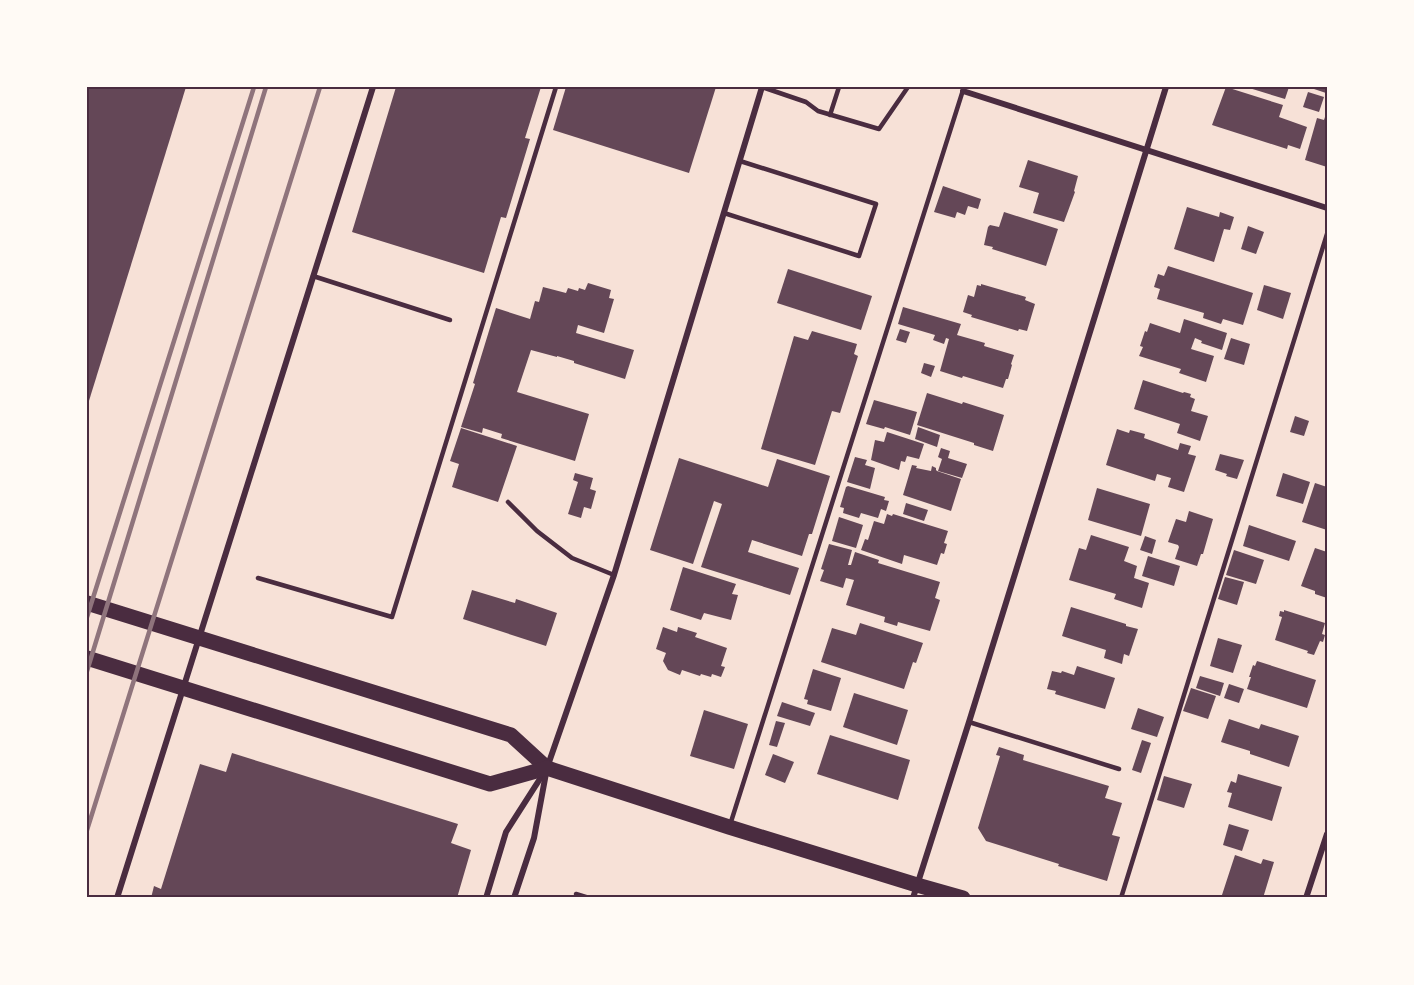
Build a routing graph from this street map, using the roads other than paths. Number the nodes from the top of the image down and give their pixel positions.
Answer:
1 (373, 87) edge
2 (556, 87) edge
3 (762, 87) edge
4 (839, 87) edge
5 (908, 87) edge
6 (1166, 87) edge
7 (964, 89) edge
8 (830, 115) junction
9 (1145, 150) junction
10 (740, 161) junction
11 (1327, 208) edge
12 (724, 213) junction
13 (1327, 234) edge
14 (313, 276) junction
15 (450, 320) dead end
16 (508, 502) dead end
17 (614, 575) junction
18 (258, 578) dead end
19 (87, 603) edge
20 (87, 658) edge
21 (969, 722) junction
22 (547, 768) junction
23 (1119, 769) dead end
24 (729, 827) junction
25 (1327, 834) edge
26 (915, 892) edge
27 (576, 894) dead end
28 (117, 898) edge
29 (486, 898) edge
30 (514, 898) edge
31 (589, 898) edge
32 (963, 898) edge
33 (1122, 898) edge
34 (1306, 898) edge

1 - 14 street
2 - 18 lane
3 - 8 lane
3 - 10 street
4 - 8 lane
5 - 8 lane
6 - 9 street
7 - 9 street
7 - 24 lane
9 - 11 street
9 - 21 street
10 - 12 street
10 - 12 lane
12 - 17 street
13 - 33 lane
14 - 15 lane
14 - 28 street
16 - 17 lane
17 - 22 street
19 - 22 main road
20 - 22 main road
21 - 23 lane
21 - 26 street
22 - 24 main road
22 - 29 street
22 - 30 street
24 - 26 main road
25 - 34 street
26 - 32 main road
27 - 31 lane

